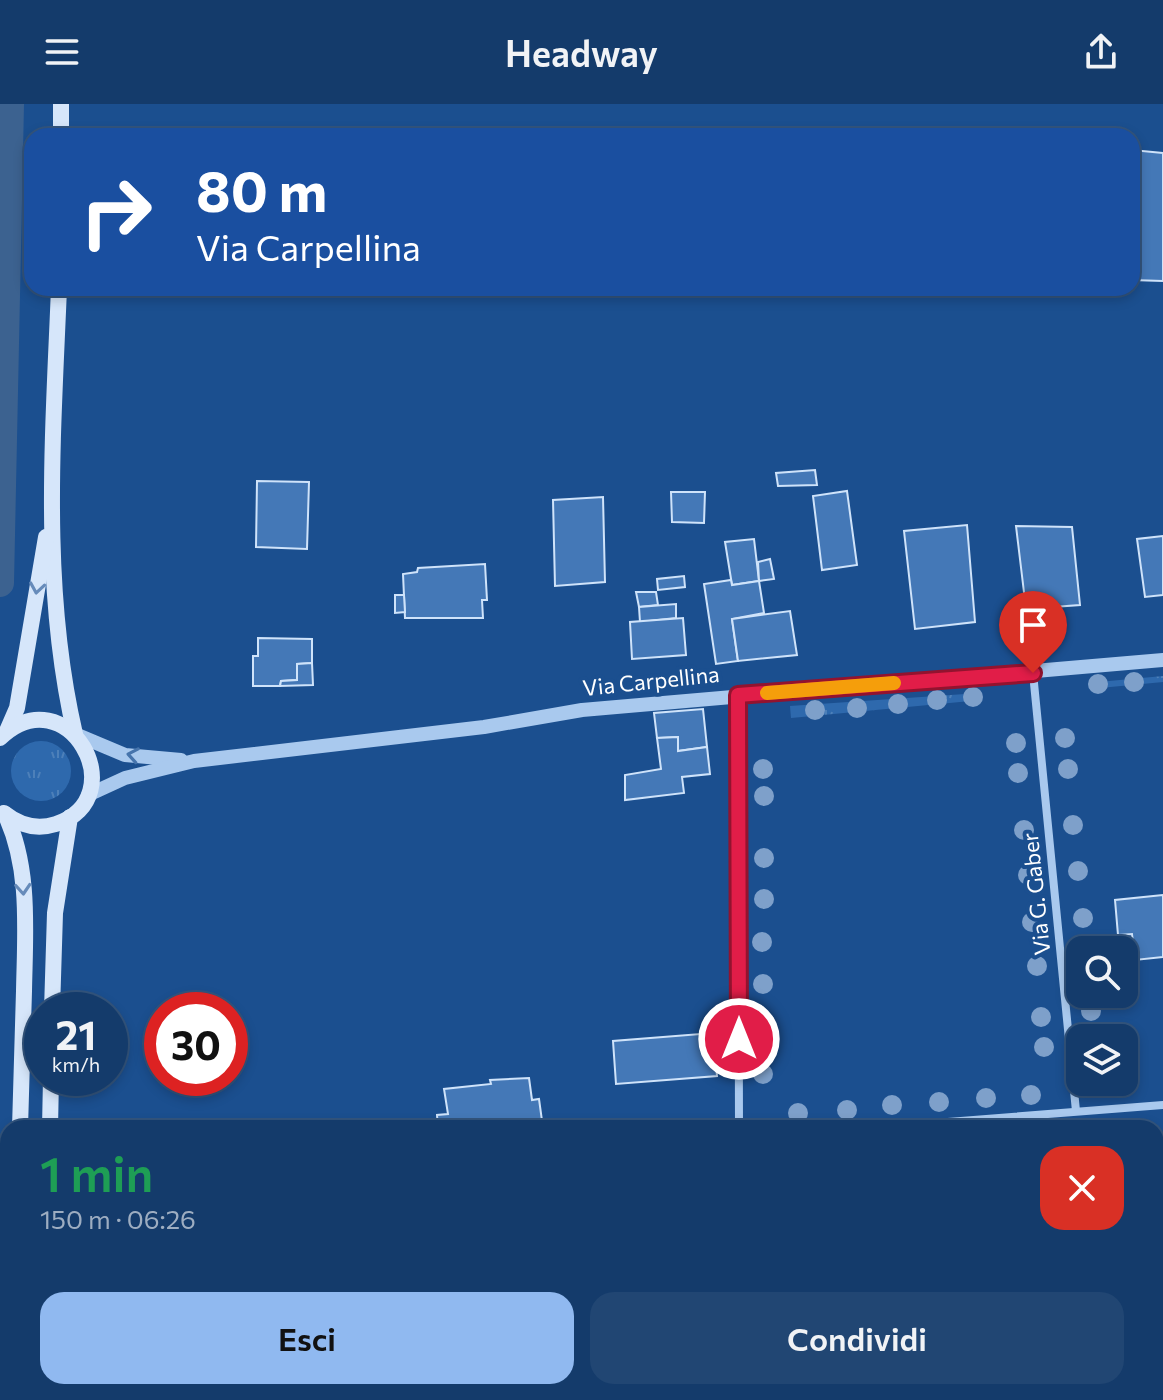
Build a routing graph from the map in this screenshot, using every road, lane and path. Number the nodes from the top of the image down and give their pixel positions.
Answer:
1 (61, 104) edge
2 (61, 128) edge
3 (59, 296) edge
4 (50, 511) junction
5 (1163, 660) edge
6 (1033, 673) junction
7 (738, 695) junction
8 (4, 734) edge
9 (75, 734) junction
10 (194, 761) junction
11 (88, 795) junction
12 (3, 812) edge
13 (70, 817) junction
14 (53, 992) edge
15 (51, 1096) edge
16 (1163, 1105) edge
17 (1076, 1111) junction
18 (20, 1120) edge
19 (50, 1120) edge
20 (739, 1120) edge
21 (967, 1120) edge

1 - 2 main road
3 - 4 main road
4 -> 8 main road
4 - 9 main road
5 - 6 street, Via Carpellina
6 - 7 street, Via Carpellina
6 - 17 street, Via G. Gaber
7 - 10 street, Via Carpellina
7 - 20 street
8 - 9 main road
10 -> 9 street
9 - 11 main road
10 - 11 street
11 - 13 main road
12 - 13 main road
12 -> 18 main road
13 - 14 main road
15 - 19 main road
16 - 17 street
17 - 21 street

